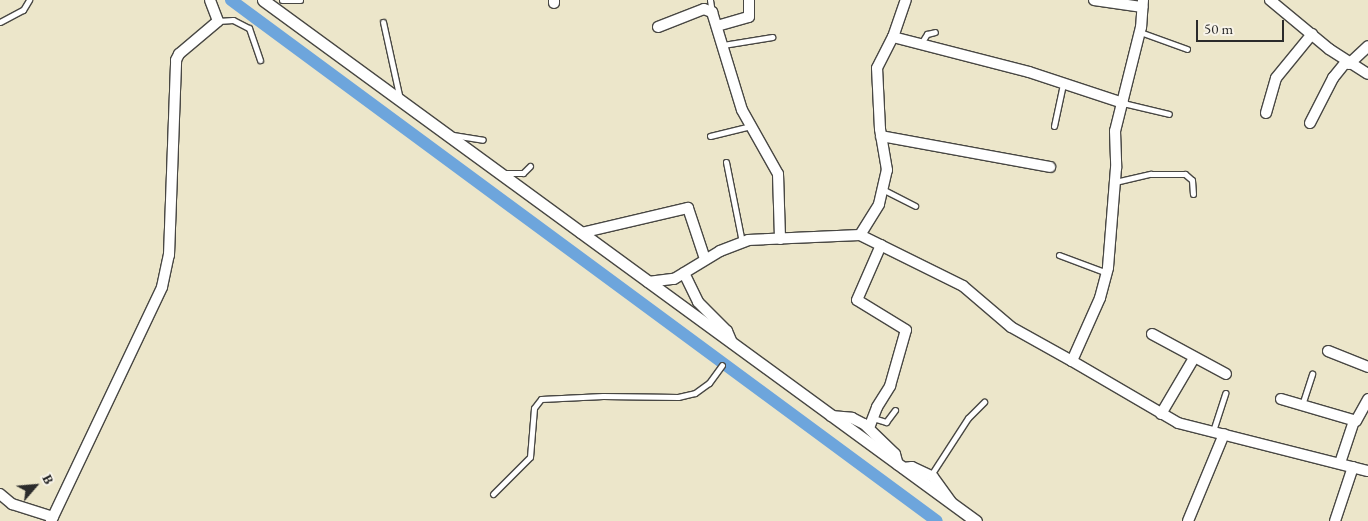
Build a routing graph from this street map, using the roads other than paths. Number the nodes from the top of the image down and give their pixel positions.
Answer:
1 (29, 0) edge
2 (210, 0) edge
3 (262, 0) edge
4 (282, 0) edge
5 (300, 0) edge
6 (710, 0) edge
7 (748, 0) edge
8 (906, 0) edge
9 (1094, 0) edge
10 (1270, 0) edge
11 (1142, 3) edge
12 (712, 12) junction
13 (217, 17) junction
14 (0, 22) edge
15 (383, 22) dead end
16 (717, 26) junction
17 (658, 27) dead end
18 (935, 32) dead end
19 (1140, 32) junction
20 (1312, 34) junction
21 (772, 37) dead end
22 (893, 37) junction
23 (723, 45) junction
24 (920, 46) junction
25 (1368, 46) edge
26 (1187, 49) dead end
27 (260, 60) dead end
28 (1347, 63) junction
29 (1368, 74) edge
30 (1063, 84) junction
31 (401, 101) junction
32 (1123, 103) junction
33 (1266, 113) dead end
34 (1169, 114) dead end
35 (1310, 123) dead end
36 (751, 126) junction
37 (1054, 126) dead end
38 (447, 135) junction
39 (710, 136) dead end
40 (881, 136) junction
41 (483, 140) dead end
42 (726, 162) dead end
43 (530, 166) dead end
44 (1050, 167) dead end
45 (497, 171) junction
46 (1114, 182) junction
47 (884, 190) junction
48 (1193, 194) dead end
49 (915, 206) dead end
50 (581, 232) junction
51 (860, 235) junction
52 (780, 239) junction
53 (742, 242) junction
54 (881, 245) junction
55 (1059, 255) dead end
56 (705, 259) junction
57 (1107, 273) junction
58 (684, 274) junction
59 (648, 282) junction
60 (1152, 334) dead end
61 (731, 347) junction
62 (1328, 351) dead end
63 (1194, 358) junction
64 (1072, 361) junction
65 (722, 365) dead end
66 (1368, 367) edge
67 (1226, 374) dead end
68 (1312, 374) dead end
69 (1225, 393) dead end
70 (1281, 399) dead end
71 (1368, 399) edge
72 (984, 402) dead end
73 (1302, 405) junction
74 (895, 410) dead end
75 (1161, 414) junction
76 (831, 416) junction
77 (1354, 421) junction
78 (871, 423) junction
79 (1213, 432) junction
80 (1224, 434) junction
81 (1340, 463) junction
82 (1353, 466) junction
83 (901, 467) junction
84 (1368, 471) edge
85 (931, 476) junction
86 (0, 494) edge
87 (493, 494) dead end
88 (953, 505) junction
89 (52, 519) edge
90 (976, 521) edge
91 (1188, 521) edge
92 (1335, 521) edge

1 - 14 lane
2 - 13 street
3 - 31 street
4 - 5 lane
6 - 12 lane
7 - 16 street
8 - 22 street
9 - 11 street
10 - 20 street
11 - 19 street
12 - 16 street
12 - 17 street
13 - 27 lane
13 - 89 street
15 - 31 lane
16 - 23 street
18 - 24 lane
19 - 26 lane
19 - 32 street
20 - 28 street
20 - 33 street
21 - 23 lane
22 - 24 street
22 - 40 street
23 - 36 street
24 - 30 street
25 - 28 street
28 - 29 street
28 - 35 street
30 - 32 street
30 - 37 lane
31 - 38 street
32 - 34 lane
32 - 46 street
36 - 39 lane
36 - 52 street
38 - 41 lane
38 - 45 street
40 - 44 street
40 - 47 street
42 - 53 lane
43 - 45 lane
45 - 50 street
46 - 48 lane
46 - 57 street
47 - 49 lane
47 - 51 street
50 - 56 street
50 - 59 street
51 - 52 street
51 - 54 street
52 - 53 street
53 - 56 street
54 - 64 street
54 - 78 street
55 - 57 lane
56 - 58 street
57 - 64 street
58 - 59 street
58 - 61 street
59 - 61 street
60 - 63 street
61 - 76 street
62 - 66 street
63 - 67 street
63 - 75 street
64 - 75 street
65 - 87 lane
68 - 73 lane
69 - 79 lane
70 - 73 street
71 - 77 street
72 - 85 lane
73 - 77 street
74 - 78 lane
75 - 79 street
76 - 78 street
76 - 83 street
77 - 81 street
78 - 83 street
79 - 80 street
80 - 81 street
80 - 91 street
81 - 82 street
82 - 84 street
82 - 92 street
83 - 85 street
83 - 88 street
85 - 88 street
86 - 89 street
88 - 90 street

